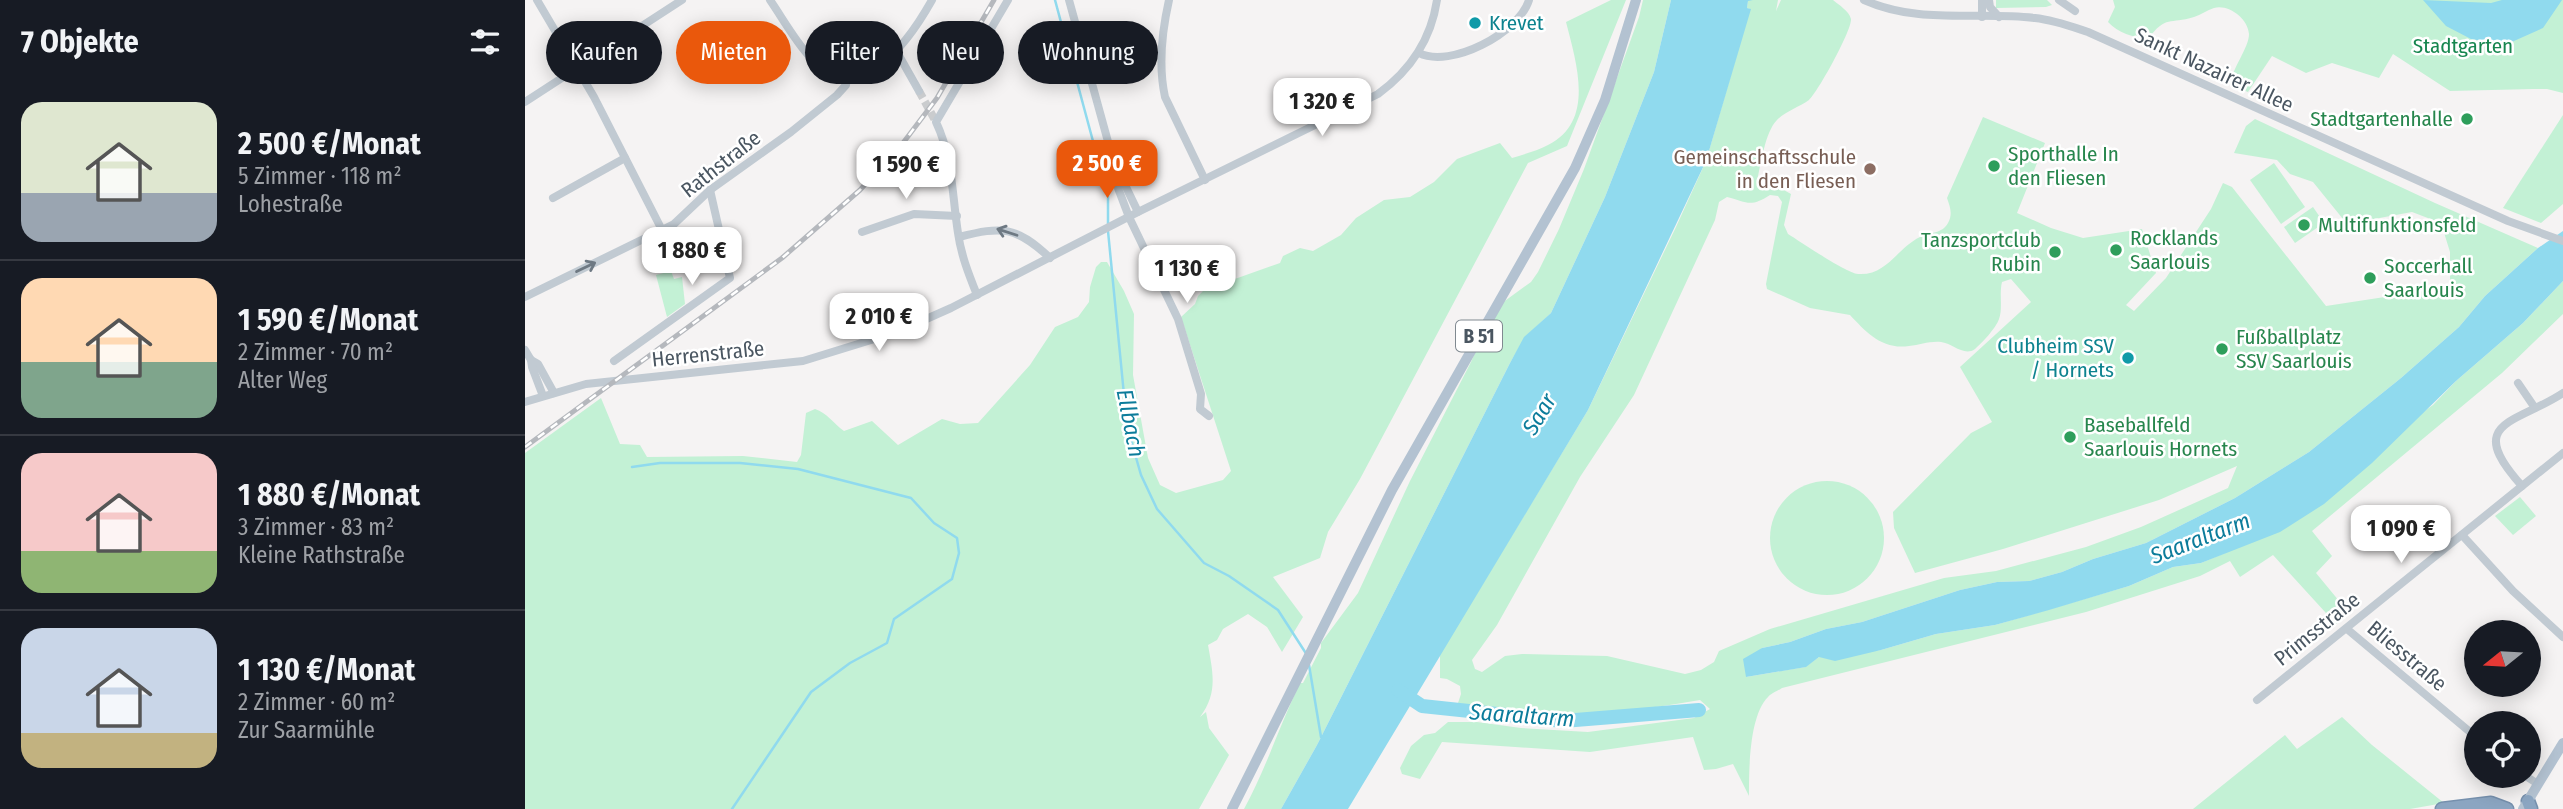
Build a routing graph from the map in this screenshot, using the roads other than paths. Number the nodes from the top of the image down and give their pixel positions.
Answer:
1 (537, 0) edge
2 (682, 0) edge
3 (770, 0) edge
4 (932, 0) edge
5 (1009, 0) edge
6 (1069, 0) edge
7 (1169, 0) edge
8 (1437, 0) edge
9 (1529, 0) edge
10 (1636, 0) edge
11 (1864, 0) edge
12 (1982, 0) edge
13 (1988, 0) edge
14 (2059, 0) edge
15 (2074, 11) dead end
16 (1985, 17) junction
17 (1999, 17) junction
18 (550, 21) edge
19 (649, 21) edge
20 (903, 45) edge
21 (805, 51) edge
22 (1419, 54) junction
23 (903, 63) edge
24 (552, 84) edge
25 (586, 84) edge
26 (846, 84) edge
27 (919, 91) tunnel mouth
28 (525, 102) edge
29 (625, 158) junction
30 (1118, 178) junction
31 (1205, 180) junction
32 (710, 190) junction
33 (553, 198) dead end
34 (1138, 212) junction
35 (957, 216) junction
36 (1129, 217) junction
37 (662, 230) junction
38 (862, 232) dead end
39 (959, 237) junction
40 (2563, 242) edge
41 (1050, 258) junction
42 (977, 295) junction
43 (525, 297) edge
44 (525, 350) edge
45 (531, 360) junction
46 (614, 362) dead end
47 (2518, 383) dead end
48 (554, 393) junction
49 (2563, 393) edge
50 (543, 396) junction
51 (525, 402) edge
52 (2535, 408) junction
53 (1209, 416) dead end
54 (2563, 453) edge
55 (2522, 486) junction
56 (2462, 535) junction
57 (2347, 629) junction
58 (2563, 637) edge
59 (2257, 701) dead end
60 (2464, 727) edge
61 (2563, 743) edge
62 (2541, 779) edge
63 (2536, 788) edge
64 (2527, 806) edge
65 (1232, 809) edge
66 (2442, 809) edge
67 (2507, 809) edge

1 - 18 street
2 - 19 street
3 - 21 street
4 - 20 street
5 - 35 street
6 - 30 street
7 - 31 street
8 - 22 street, Herrenstraße
9 - 22 street
10 - 65 main road, B 51
11 - 16 street, Sankt Nazairer Allee
12 - 16 street
13 - 16 street
13 - 17 street
14 - 15 street
16 - 17 street, Sankt Nazairer Allee
17 - 40 street, Sankt Nazairer Allee
22 - 31 street, Herrenstraße
23 - 27 street
24 - 28 street
25 - 29 street
26 - 32 street, Rathstraße
29 - 33 street
29 - 37 street
30 - 34 street
30 - 36 street
31 - 34 street, Herrenstraße
32 - 37 street, Rathstraße
32 - 46 street
34 - 36 street, Herrenstraße
35 - 38 street
35 - 39 street
36 - 41 street, Herrenstraße
36 - 53 street
43 -> 37 street, Rathstraße
41 -> 39 street
39 - 42 street
41 - 42 street, Herrenstraße
42 - 48 street, Herrenstraße
44 - 45 street
45 - 48 street
45 - 50 street
47 - 52 street
48 - 50 street, Herrenstraße
49 - 52 street
50 - 51 street, Herrenstraße
52 - 55 street
54 - 55 street, Primsstraße
55 - 56 street, Primsstraße
56 - 57 street, Primsstraße
56 - 58 street
57 - 59 street, Primsstraße
57 - 60 street, Bliesstraße
61 - 62 main road
63 - 64 main road
66 - 67 highway

